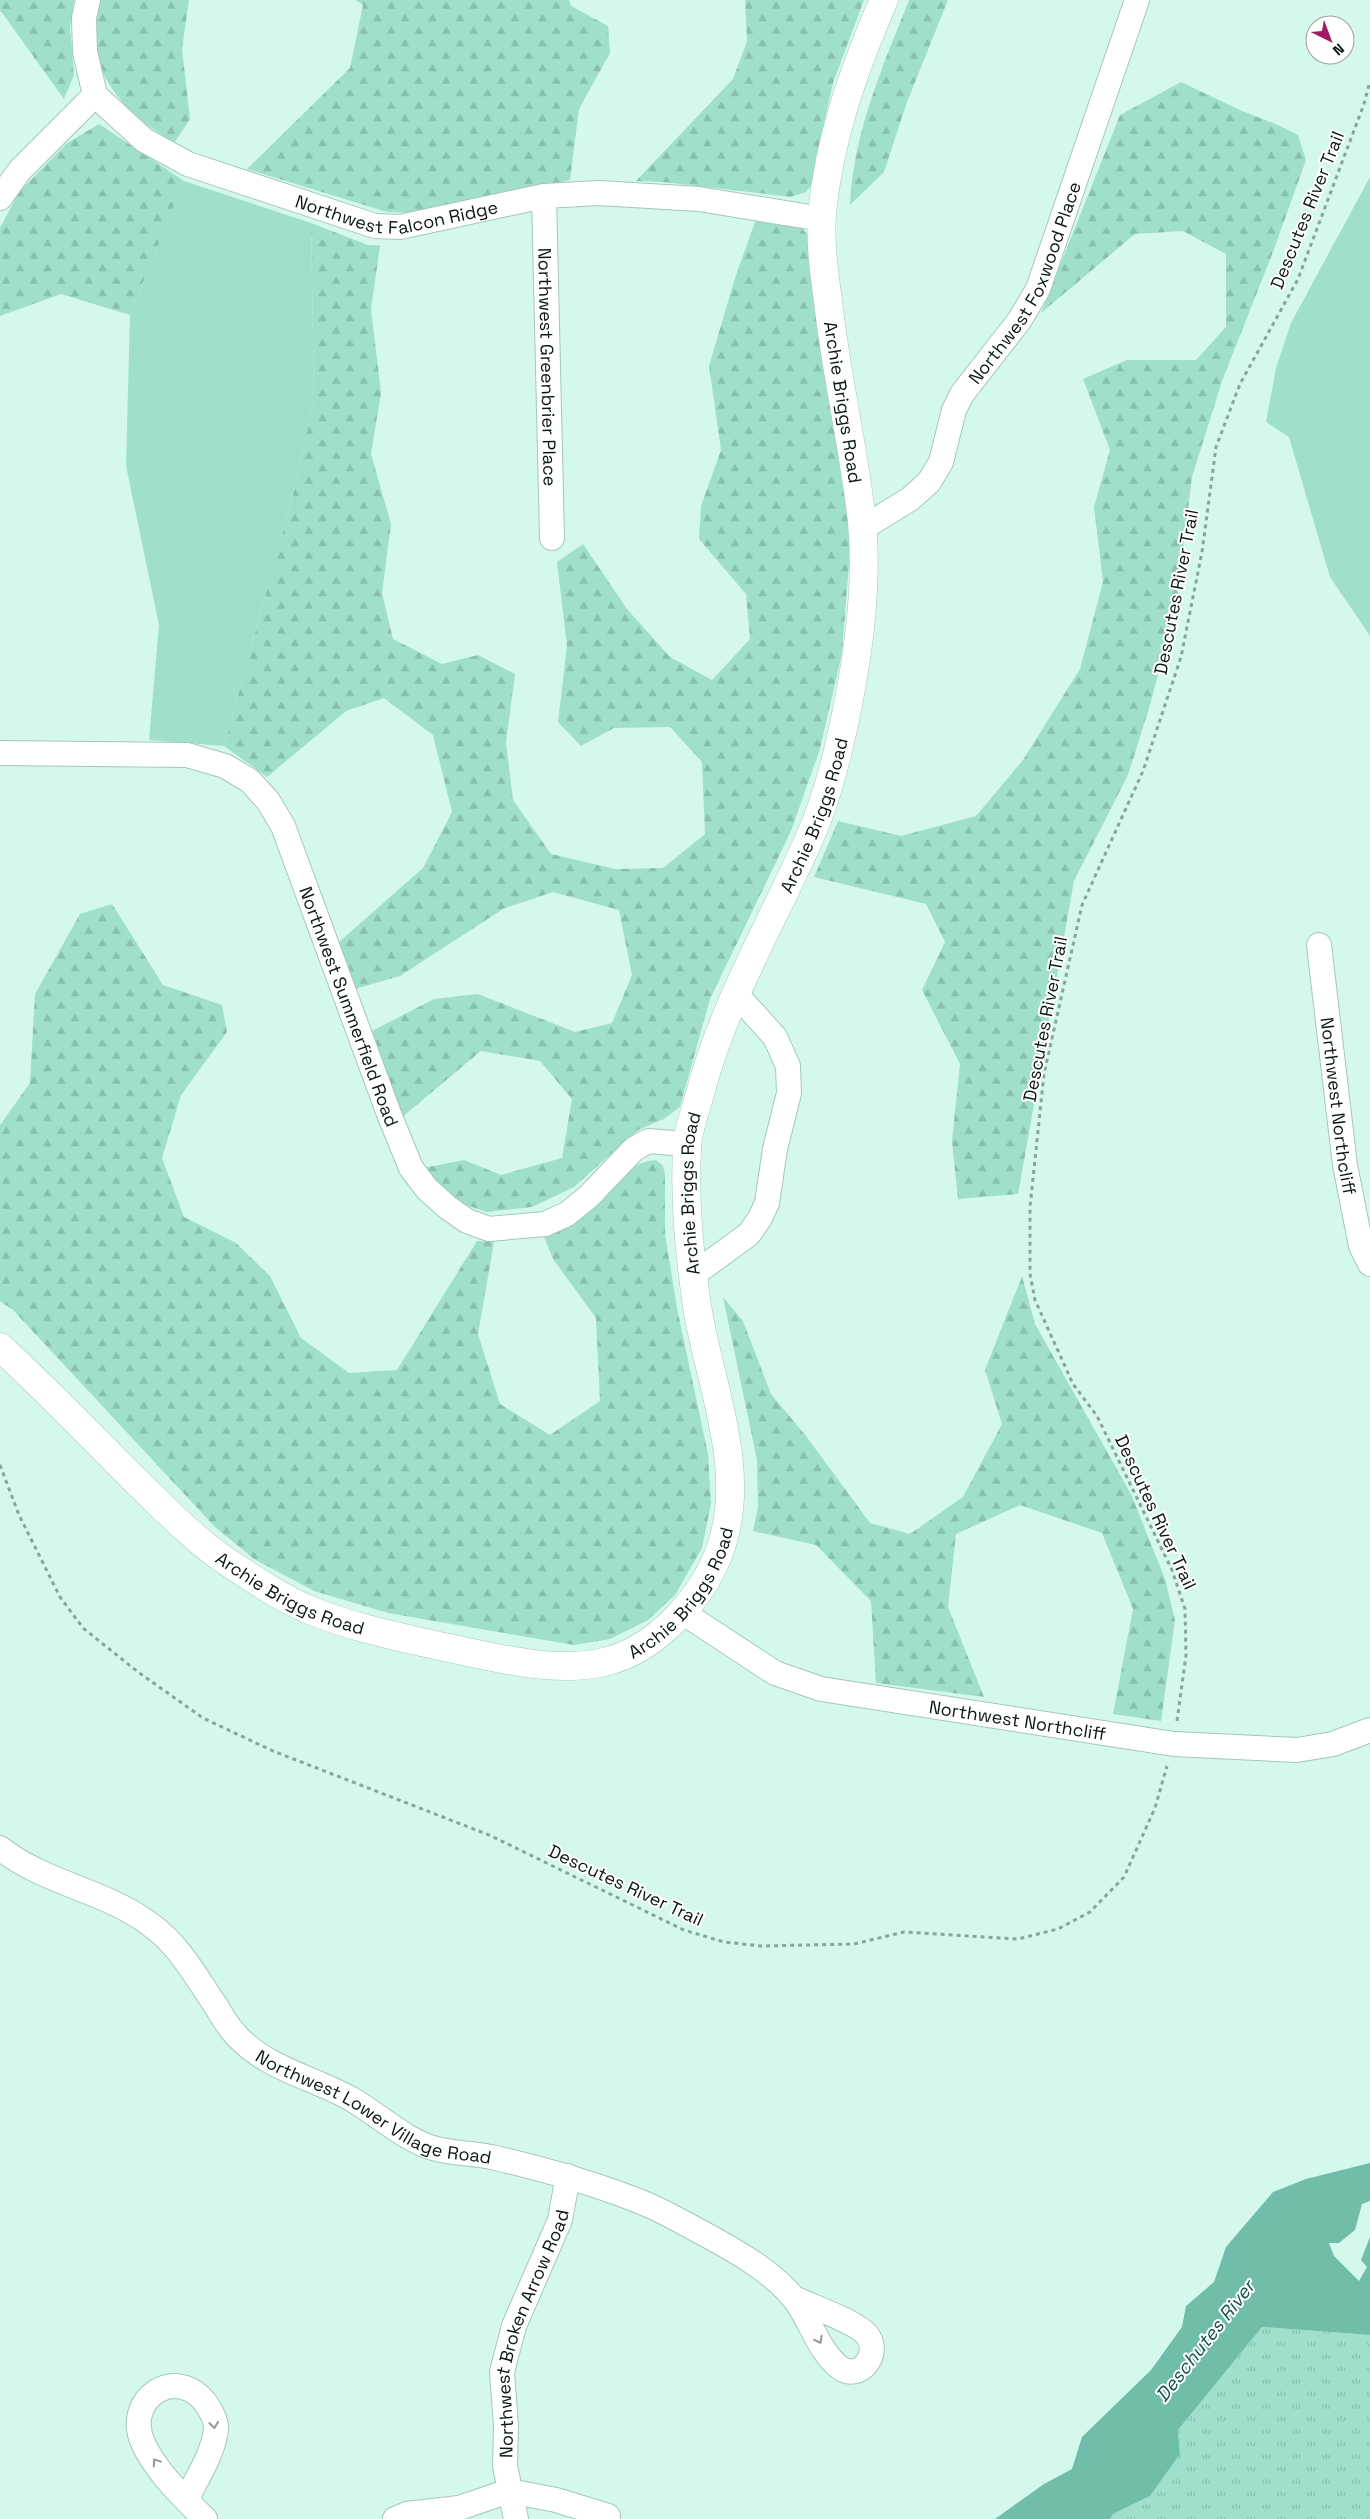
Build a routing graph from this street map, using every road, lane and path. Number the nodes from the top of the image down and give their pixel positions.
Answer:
1 (88, 0) edge
2 (884, 0) edge
3 (1137, 0) edge
4 (1370, 81) edge
5 (95, 95) junction
6 (544, 196) junction
7 (0, 198) edge
8 (822, 219) junction
9 (863, 528) junction
10 (552, 538) dead end
11 (0, 753) edge
12 (1319, 945) dead end
13 (734, 993) junction
14 (686, 1144) junction
15 (1370, 1264) edge
16 (693, 1275) junction
17 (0, 1347) edge
18 (0, 1465) edge
19 (682, 1612) junction
20 (1370, 1730) edge
21 (1174, 1744) junction
22 (0, 1848) edge
23 (568, 2176) junction
24 (794, 2298) dead end
25 (509, 2492) junction
26 (186, 2500) dead end
27 (608, 2516) dead end
28 (205, 2519) edge
29 (396, 2519) edge
30 (516, 2519) edge

1 - 5 street
2 - 8 street, Archie Briggs Road
3 - 9 street, Northwest Foxwood Place
4 - 21 path, Descutes River Trail
5 - 6 street, Northwest Falcon Ridge
5 - 7 street
6 - 8 street, Northwest Falcon Ridge
6 - 10 street, Northwest Greenbrier Place
8 - 9 street, Archie Briggs Road
9 - 13 street, Archie Briggs Road
11 - 14 street, Northwest Summerfield Road
12 - 15 street, Northwest Northcliff
13 - 14 street, Archie Briggs Road
13 - 16 street
14 - 16 street, Archie Briggs Road
16 - 19 street, Archie Briggs Road
17 - 19 street, Archie Briggs Road
18 - 21 path, Descutes River Trail
19 - 21 street, Northwest Northcliff
20 - 21 street, Northwest Northcliff
22 - 23 street, Northwest Lower Village Road
23 - 24 street, Northwest Lower Village Road
23 - 25 street, Northwest Broken Arrow Road
25 - 27 street
25 - 29 street
25 - 30 street, Northwest Broken Arrow Road
26 - 28 street

